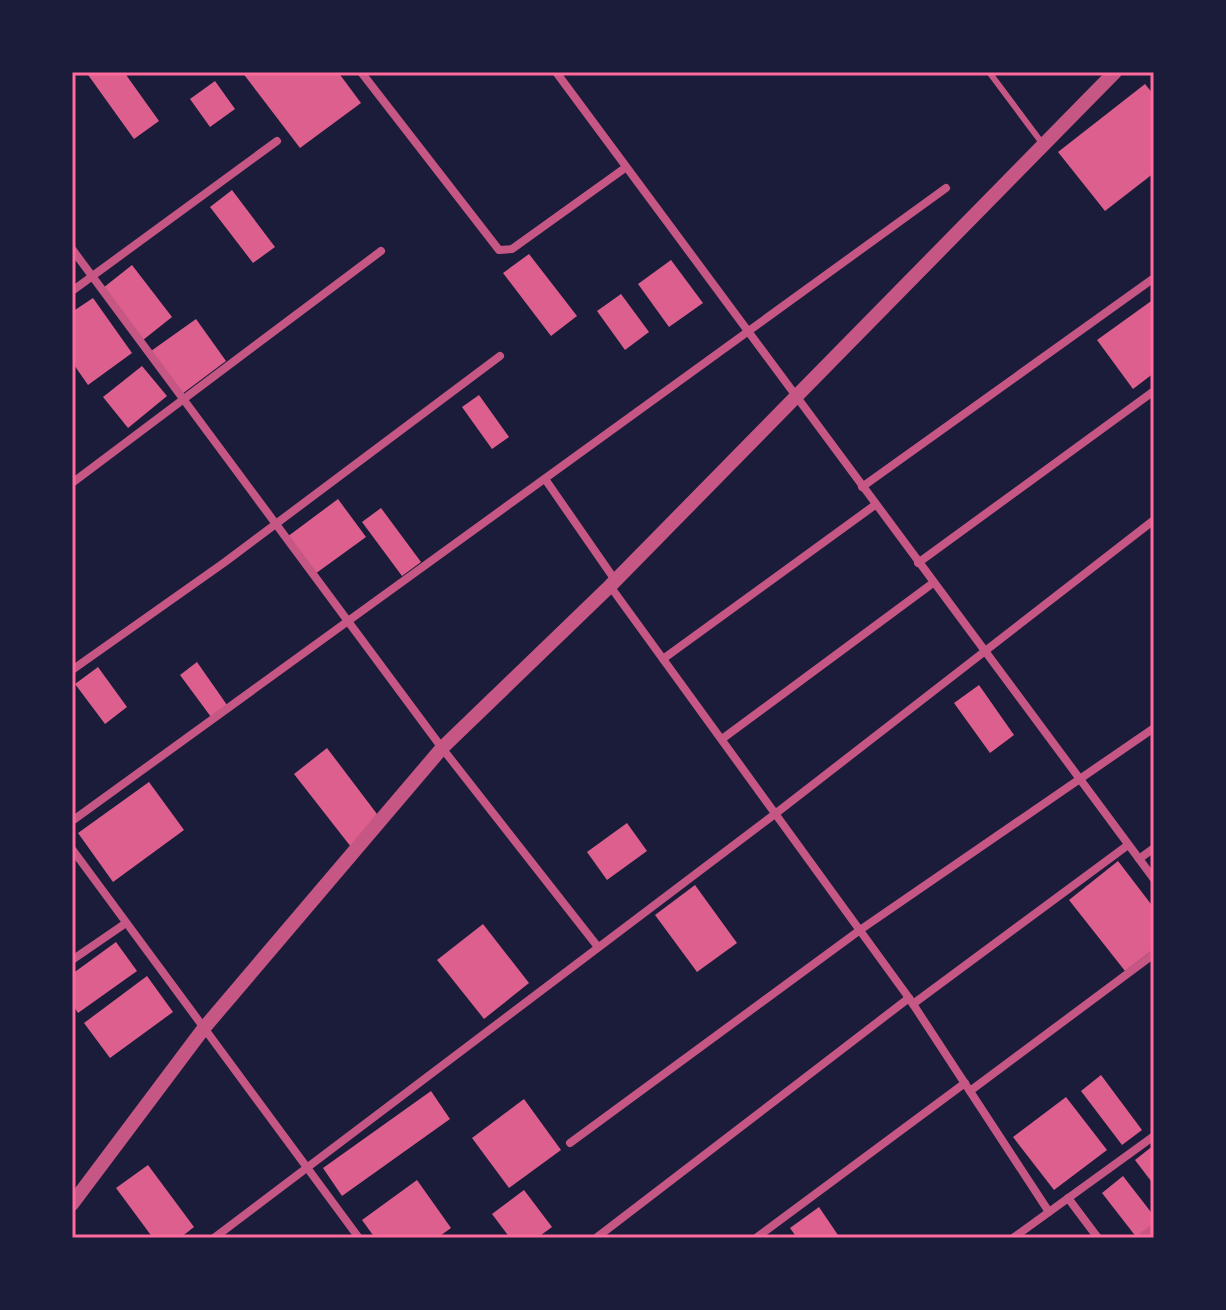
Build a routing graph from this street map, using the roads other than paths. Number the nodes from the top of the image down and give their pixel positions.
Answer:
1 (361, 72) edge
2 (556, 72) edge
3 (989, 72) edge
4 (1115, 72) edge
5 (277, 141) dead end
6 (1043, 145) junction
7 (625, 168) junction
8 (946, 188) dead end
9 (72, 249) edge
10 (381, 251) dead end
11 (92, 276) junction
12 (1154, 278) edge
13 (72, 291) edge
14 (748, 334) junction
15 (500, 356) dead end
16 (1154, 391) edge
17 (794, 395) junction
18 (183, 401) junction
19 (545, 479) junction
20 (72, 483) edge
21 (862, 487) junction
22 (875, 505) junction
23 (1154, 520) edge
24 (276, 524) junction
25 (918, 563) junction
26 (612, 583) junction
27 (933, 583) junction
28 (347, 620) junction
29 (983, 649) junction
30 (663, 659) junction
31 (72, 670) edge
32 (1154, 728) edge
33 (722, 739) junction
34 (442, 748) junction
35 (1081, 782) junction
36 (775, 814) junction
37 (72, 821) edge
38 (1128, 845) junction
39 (1154, 848) edge
40 (72, 849) edge
41 (1139, 859) junction
42 (1154, 879) edge
43 (126, 923) junction
44 (860, 930) junction
45 (598, 947) junction
46 (1154, 954) edge
47 (72, 960) edge
48 (911, 1001) junction
49 (204, 1028) junction
50 (968, 1087) junction
51 (1154, 1136) edge
52 (570, 1143) dead end
53 (306, 1166) junction
54 (1068, 1198) junction
55 (72, 1204) edge
56 (1049, 1212) junction
57 (1154, 1228) edge
58 (214, 1238) edge
59 (359, 1238) edge
60 (596, 1238) edge
61 (756, 1238) edge
62 (1013, 1238) edge
63 (1098, 1238) edge
64 (1140, 1238) edge

1 - 7 street
2 - 7 street
3 - 6 lane
4 - 6 street
5 - 11 street
6 - 17 street
7 - 14 street
8 - 14 street
9 - 11 street
10 - 18 street
11 - 13 street
11 - 18 street
12 - 21 street
14 - 17 street
14 - 19 street
15 - 24 street
16 - 25 street
17 - 21 street
17 - 26 street
18 - 20 street
18 - 24 street
19 - 26 street
19 - 28 street
21 - 22 street
22 - 25 street
22 - 30 street
23 - 29 street
24 - 28 street
24 - 31 street
25 - 27 street
26 - 30 street
26 - 34 street
27 - 29 street
27 - 33 street
28 - 34 street
28 - 37 street
29 - 35 street
29 - 36 street
30 - 33 street
32 - 35 street
33 - 36 street
34 - 45 street
34 - 49 street
35 - 38 street
35 - 44 street
36 - 44 street
36 - 45 street
38 - 41 street
38 - 48 street
39 - 41 street
40 - 43 street
41 - 42 street
43 - 47 street
43 - 49 street
44 - 48 street
44 - 52 street
45 - 53 street
46 - 50 street
48 - 50 street
48 - 60 street
49 - 53 street
49 - 55 street
50 - 56 street
50 - 61 street
51 - 54 street
53 - 58 street
53 - 59 street
54 - 56 street
54 - 63 street
56 - 62 street
57 - 64 street

